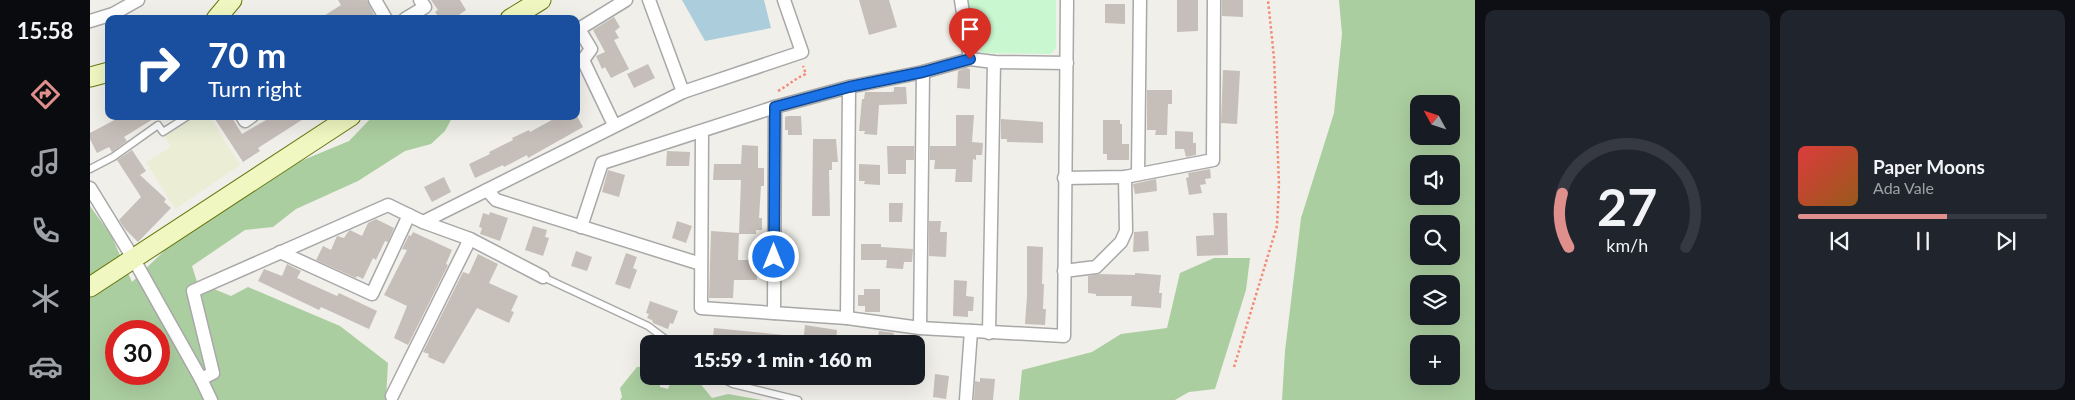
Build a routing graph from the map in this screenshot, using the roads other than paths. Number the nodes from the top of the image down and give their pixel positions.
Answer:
1 (138, 0) edge
2 (375, 0) edge
3 (420, 0) edge
4 (540, 0) edge
5 (626, 0) edge
6 (649, 0) edge
7 (784, 0) edge
8 (961, 0) edge
9 (1067, 0) edge
10 (1140, 0) edge
11 (1214, 0) edge
12 (109, 15) edge
13 (384, 15) edge
14 (411, 15) edge
15 (516, 15) edge
16 (105, 16) edge
17 (90, 20) edge
18 (580, 28) edge
19 (580, 32) edge
20 (970, 59) junction
21 (994, 62) junction
22 (1067, 63) junction
23 (923, 72) junction
24 (105, 73) edge
25 (90, 77) edge
26 (849, 87) junction
27 (683, 92) junction
28 (775, 107) junction
29 (182, 120) edge
30 (345, 120) edge
31 (614, 125) junction
32 (702, 132) junction
33 (90, 169) edge
34 (1138, 173) junction
35 (1125, 177) junction
36 (1064, 178) junction
37 (90, 188) edge
38 (487, 190) junction
39 (409, 215) junction
40 (423, 222) junction
41 (581, 227) junction
42 (470, 239) junction
43 (280, 252) junction
44 (133, 258) junction
45 (702, 264) junction
46 (1064, 271) junction
47 (543, 277) joint
48 (90, 287) edge
49 (774, 313) junction
50 (847, 318) junction
51 (920, 328) junction
52 (971, 331) junction
53 (989, 332) junction
54 (660, 335) edge
55 (201, 379) junction
56 (736, 385) edge
57 (392, 396) dead end
58 (210, 400) edge
59 (798, 400) edge
60 (966, 400) edge

1 - 12 street
2 - 13 street
3 - 14 street
4 - 15 street
5 - 18 street
6 - 27 street
7 - 27 street
8 - 20 street
9 - 22 street
10 - 34 street
11 - 34 street
16 - 17 street
19 - 31 street
20 - 21 street
20 - 23 street
21 - 22 street
21 - 53 street
22 - 36 street
23 - 26 street
23 - 51 street
24 - 25 street
26 - 28 street
26 - 50 street
27 - 31 street
28 - 32 street
28 - 49 street
29 - 33 lane
30 - 44 street
31 - 38 street
32 - 41 street
32 - 45 street
34 - 35 street
35 - 36 street
35 - 46 street
36 - 46 street
37 - 44 street
38 - 40 street
38 - 41 street
39 - 40 street
39 - 43 street
39 - 43 street
40 - 42 street
41 - 45 street
42 - 47 street
42 - 57 street
43 - 55 street
44 - 48 street
44 - 55 street
45 - 49 street
46 - 53 street
47 - 54 lane
49 - 50 street
50 - 51 street
51 - 52 street
52 - 53 street
52 - 60 street
55 - 58 street
56 - 59 lane

